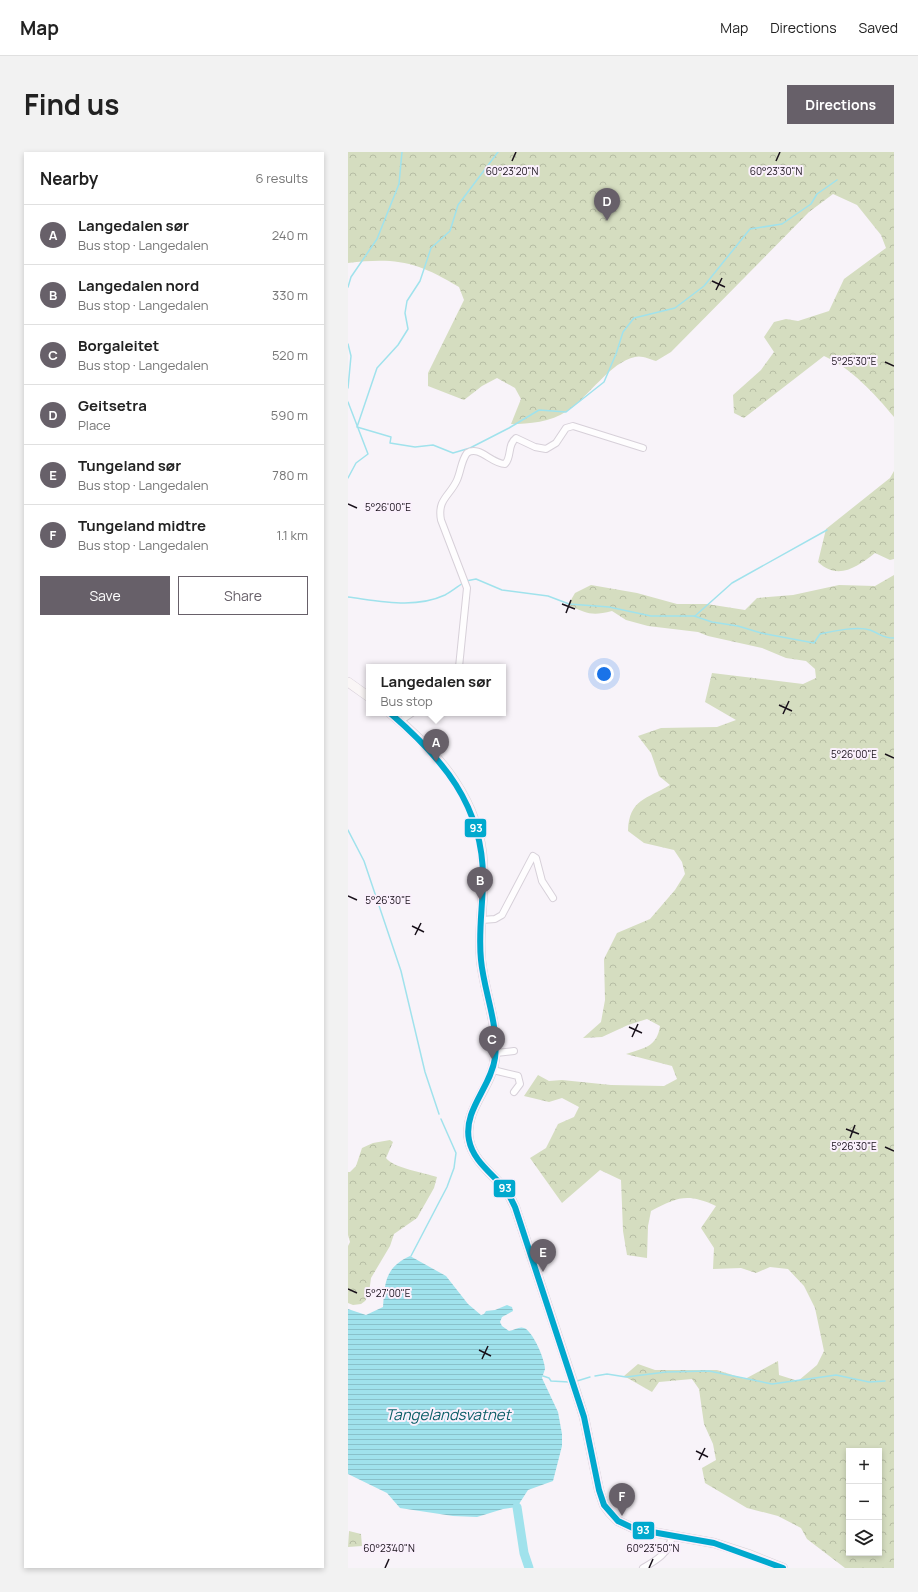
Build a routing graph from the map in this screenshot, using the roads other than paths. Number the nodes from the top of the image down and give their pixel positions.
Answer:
1 (643, 448) dead end
2 (459, 664) edge
3 (348, 682) edge
4 (366, 694) edge
5 (394, 716) edge
6 (408, 716) edge
7 (400, 721) junction
8 (553, 898) dead end
9 (482, 920) junction
10 (514, 1051) dead end
11 (496, 1053) junction
12 (493, 1070) junction
13 (514, 1092) dead end
14 (672, 1536) junction
15 (642, 1568) edge
16 (782, 1568) edge

1 - 2 street
3 - 4 main road
5 - 7 main road
6 - 7 street
7 - 9 main road
8 - 9 street
9 - 11 main road
10 - 11 street
11 - 12 main road
12 - 13 street
12 - 14 main road
14 - 15 street
14 - 16 main road

